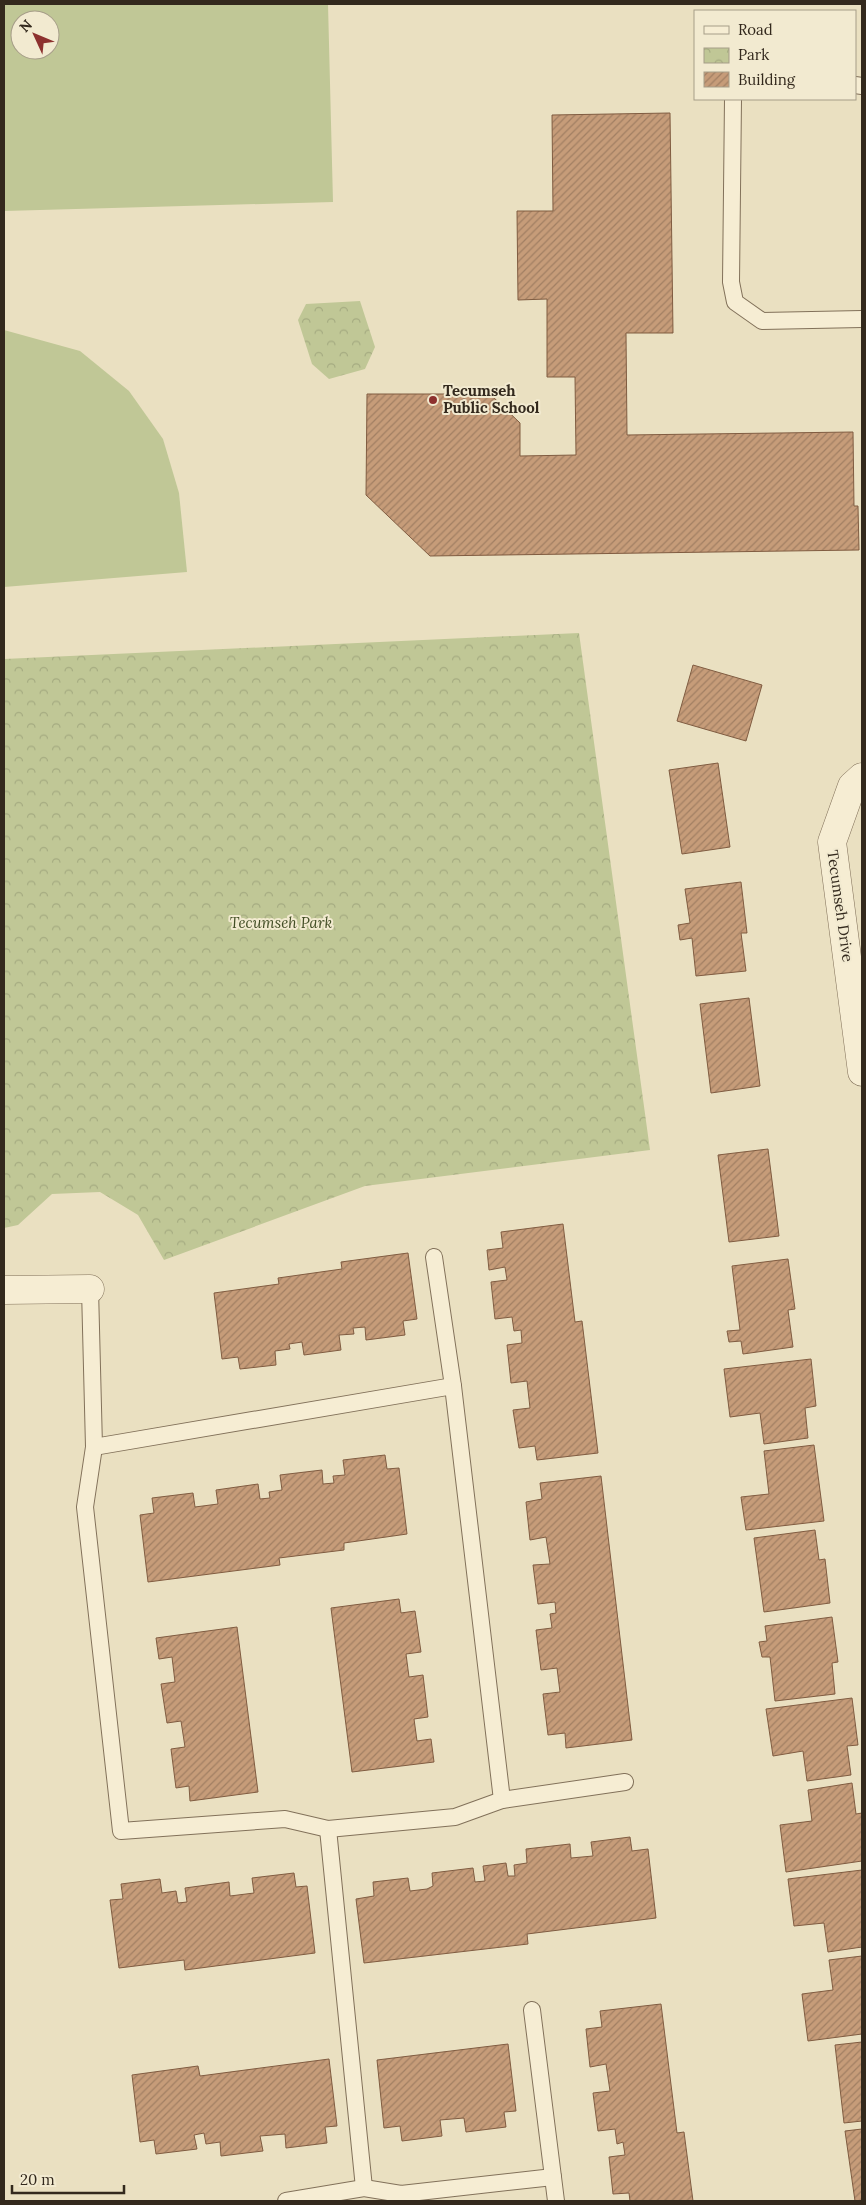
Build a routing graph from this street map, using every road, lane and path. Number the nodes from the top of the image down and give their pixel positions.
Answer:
1 (733, 100) edge
2 (862, 319) edge
3 (862, 777) edge
4 (862, 1072) edge
5 (434, 1257) dead end
6 (90, 1289) joint
7 (4, 1290) edge
8 (453, 1386) junction
9 (94, 1447) junction
10 (625, 1782) dead end
11 (502, 1800) junction
12 (328, 1829) junction
13 (532, 2010) dead end
14 (553, 2178) junction
15 (364, 2188) junction
16 (286, 2201) edge
17 (556, 2201) edge

1 - 2 lane
3 - 4 street, Tecumseh Drive
5 - 8 lane
6 - 7 street
6 - 9 lane
8 - 9 lane
8 - 11 lane
9 - 12 lane
10 - 11 lane
11 - 12 lane
12 - 15 lane
13 - 14 lane
14 - 15 lane
14 - 17 lane
15 - 16 lane

